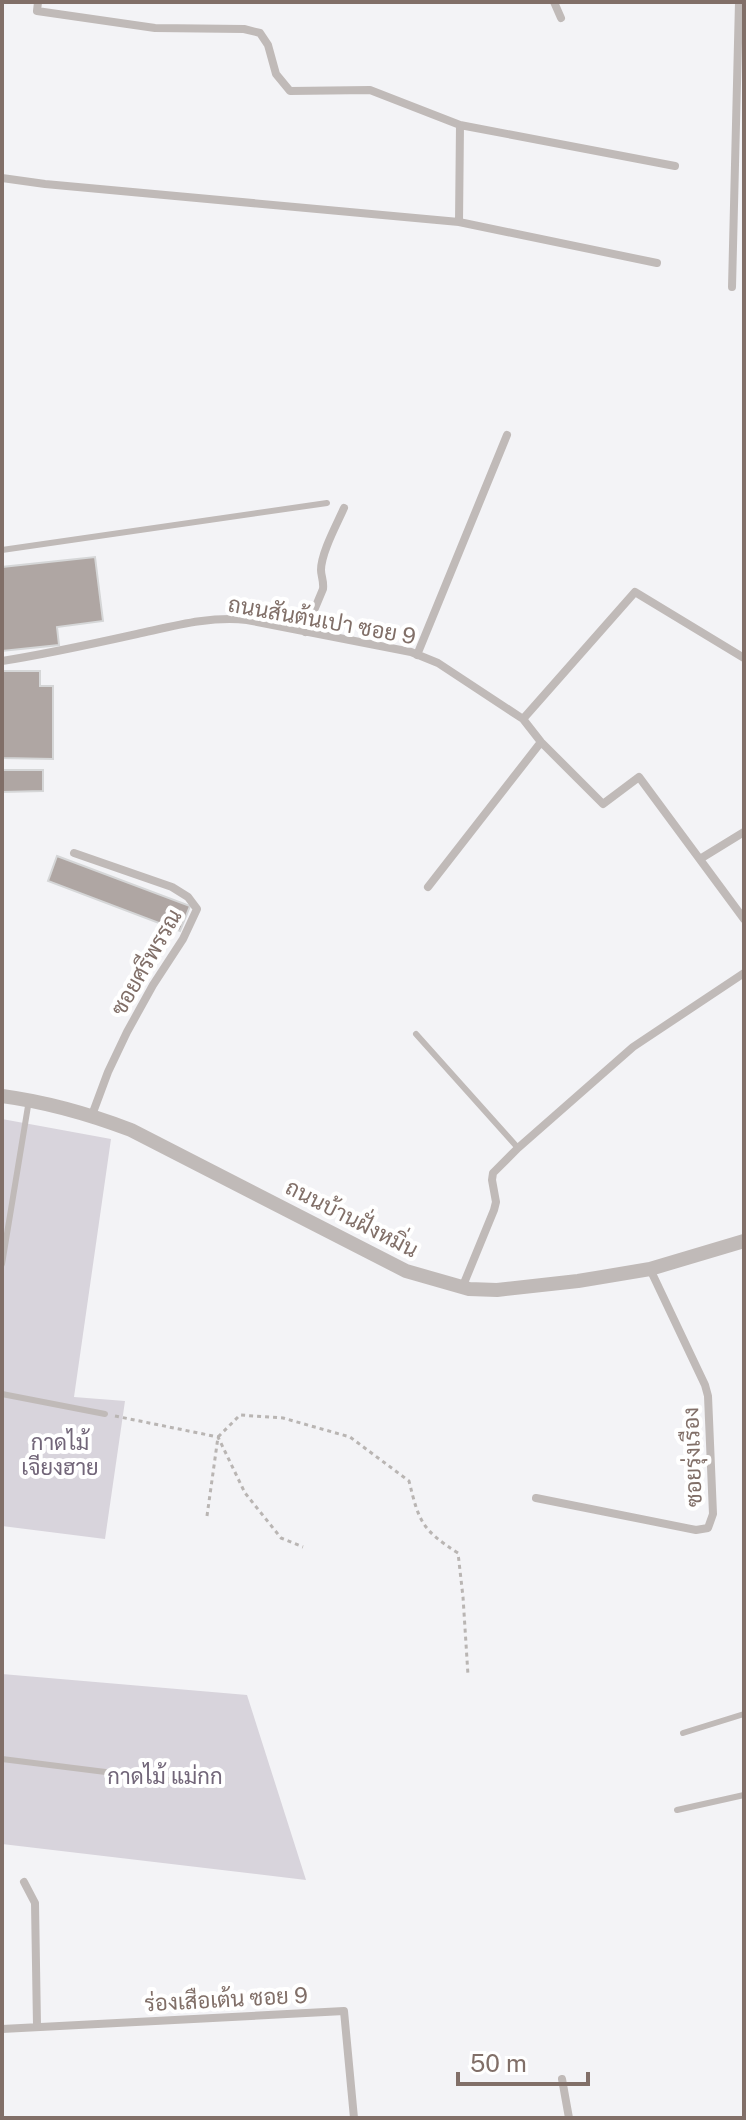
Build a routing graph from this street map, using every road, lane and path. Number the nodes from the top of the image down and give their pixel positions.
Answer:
1 (38, 2) edge
2 (554, 2) edge
3 (739, 2) edge
4 (561, 18) dead end
5 (460, 125) junction
6 (675, 166) dead end
7 (2, 178) edge
8 (459, 222) junction
9 (657, 263) dead end
10 (732, 287) dead end
11 (507, 435) dead end
12 (327, 503) dead end
13 (344, 508) dead end
14 (2, 550) edge
15 (305, 632) junction
16 (417, 655) junction
17 (744, 658) edge
18 (2, 661) edge
19 (523, 719) junction
20 (541, 742) junction
21 (744, 832) edge
22 (74, 853) dead end
23 (700, 859) junction
24 (428, 887) dead end
25 (744, 919) edge
26 (744, 973) edge
27 (416, 1034) dead end
28 (2, 1096) edge
29 (29, 1100) junction
30 (92, 1115) junction
31 (518, 1148) junction
32 (744, 1241) edge
33 (2, 1264) edge
34 (650, 1269) junction
35 (462, 1288) junction
36 (2, 1394) edge
37 (105, 1414) joint
38 (218, 1437) junction
39 (536, 1498) dead end
40 (207, 1516) dead end
41 (303, 1547) dead end
42 (468, 1675) dead end
43 (744, 1714) edge
44 (683, 1733) dead end
45 (2, 1759) edge
46 (185, 1782) dead end
47 (744, 1795) edge
48 (677, 1810) dead end
49 (24, 1882) dead end
50 (37, 2026) junction
51 (2, 2029) edge
52 (562, 2079) dead end
53 (354, 2118) edge
54 (569, 2118) edge

1 - 5 street
2 - 4 street
3 - 10 street
5 - 6 street
5 - 8 street
7 - 8 street
8 - 9 street
11 - 16 street
12 - 14 lane
13 - 15 street
15 - 16 street, ถนนสันต้นเปา ซอย 9
15 - 18 street, ถนนสันต้นเปา ซอย 9
16 - 19 street, ถนนสันต้นเปา ซอย 9
17 - 19 street
19 - 20 street, ถนนสันต้นเปา ซอย 9
20 - 23 street, ถนนสันต้นเปา ซอย 9
20 - 24 street
21 - 23 street
22 - 30 street, ซอยศรีพรรณ
23 - 25 street, ถนนสันต้นเปา ซอย 9
26 - 31 street
27 - 31 lane
28 - 29 street, ถนนบ้านฝั่งหมิ่น
29 - 30 street, ถนนบ้านฝั่งหมิ่น
29 - 33 lane
30 - 35 street, ถนนบ้านฝั่งหมิ่น
31 - 35 street
32 - 34 street, ถนนบ้านฝั่งหมิ่น
34 - 35 street, ถนนบ้านฝั่งหมิ่น
34 - 39 street, ซอยรุ่งเรือง
36 - 37 lane
37 - 38 path
38 - 40 path
38 - 41 path
38 - 42 path
43 - 44 lane
45 - 46 lane
47 - 48 lane
49 - 50 street
50 - 51 street, ร่องเสือเต้น ซอย 9
50 - 53 street, ร่องเสือเต้น ซอย 9
52 - 54 street

